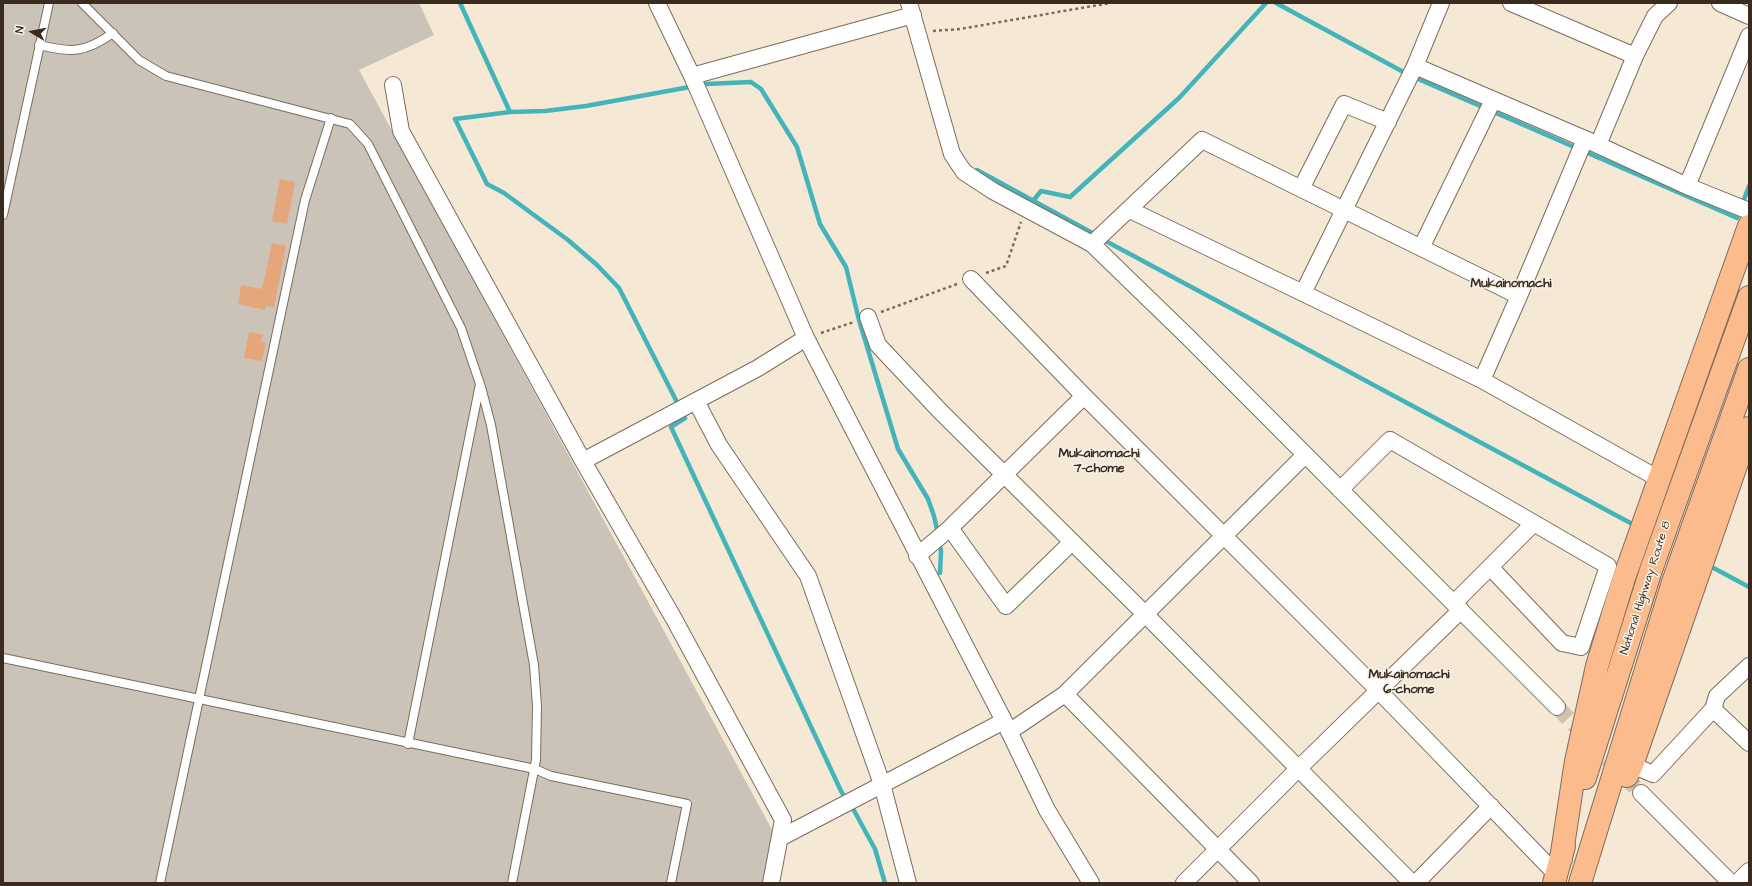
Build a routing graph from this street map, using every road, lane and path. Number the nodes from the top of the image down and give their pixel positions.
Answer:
1 (49, 3) edge
2 (82, 3) edge
3 (657, 3) edge
4 (1110, 3) edge
5 (1441, 3) edge
6 (1511, 3) edge
7 (1669, 3) edge
8 (1720, 3) edge
9 (911, 9) edge
10 (1749, 16) edge
11 (918, 32) junction
12 (113, 33) junction
13 (1749, 36) edge
14 (39, 45) junction
15 (1635, 56) junction
16 (1412, 74) junction
17 (692, 76) junction
18 (393, 85) dead end
19 (1490, 106) junction
20 (331, 118) junction
21 (1388, 122) junction
22 (1592, 142) junction
23 (1687, 186) junction
24 (1301, 189) junction
25 (1026, 209) junction
26 (1130, 210) junction
27 (1344, 211) junction
28 (1749, 211) edge
29 (3, 215) edge
30 (1749, 226) edge
31 (1092, 244) junction
32 (1420, 248) junction
33 (971, 279) junction
34 (1303, 293) junction
35 (1519, 296) junction
36 (1749, 297) edge
37 (868, 317) junction
38 (806, 338) junction
39 (1749, 369) edge
40 (1482, 380) junction
41 (480, 384) junction
42 (1084, 396) junction
43 (696, 401) junction
44 (1749, 428) edge
45 (1304, 455) junction
46 (583, 461) junction
47 (1005, 474) junction
48 (1659, 479) junction
49 (1340, 490) junction
50 (1533, 524) junction
51 (950, 528) junction
52 (1224, 536) junction
53 (1072, 542) junction
54 (918, 556) junction
55 (1491, 568) junction
56 (1458, 606) junction
57 (1145, 614) junction
58 (3, 658) edge
59 (1749, 666) edge
60 (1378, 690) junction
61 (1065, 694) junction
62 (199, 698) junction
63 (1557, 707) tunnel mouth
64 (1714, 709) junction
65 (1006, 727) junction
66 (1749, 743) edge
67 (408, 744) junction
68 (1632, 765) junction
69 (535, 769) junction
70 (1298, 769) junction
71 (882, 784) junction
72 (1642, 793) tunnel mouth
73 (1491, 806) junction
74 (780, 838) junction
75 (1217, 849) junction
76 (1588, 856) junction
77 (1749, 871) edge
78 (1557, 872) edge
79 (160, 883) edge
80 (512, 883) edge
81 (671, 883) edge
82 (771, 883) edge
83 (908, 883) edge
84 (1091, 883) edge
85 (1184, 883) edge
86 (1251, 883) edge
87 (1412, 883) edge
88 (1416, 883) edge
89 (1580, 883) edge
90 (1731, 883) edge
91 (1737, 883) edge

1 - 14 lane
2 - 12 lane
3 - 17 street
4 - 11 path
5 - 16 street
6 - 15 street
7 - 15 street
8 - 10 street
9 - 11 street
9 - 17 street
11 - 25 street
12 - 14 lane
12 - 20 lane
13 - 23 street
14 - 29 lane
15 - 22 street
16 - 19 street
16 - 21 street
17 - 38 street
18 - 46 street
19 - 22 street
19 - 32 street
20 - 41 lane
20 - 62 lane
21 - 24 street
21 - 27 street
22 - 23 street
22 - 35 street
23 - 28 street
24 - 26 street
24 - 27 street
25 - 31 street
25 - 33 path
26 - 31 street
26 - 34 street
27 - 32 street
27 - 34 street
30 - 48 highway
31 - 45 street
32 - 35 street
33 - 37 path
33 - 42 street
34 - 40 street
35 - 40 street
36 - 78 highway, National Highway Route 8
37 - 38 path
37 - 47 street
38 - 43 street
38 - 54 street
39 - 76 highway, National Highway Route 8
40 - 48 street
41 - 67 lane
41 - 69 lane
42 - 47 street
42 - 52 street
43 - 46 street
43 - 71 street
44 - 68 highway
45 - 49 street
45 - 52 street
46 - 74 street
47 - 51 street
47 - 53 street
48 - 78 highway
49 - 50 street
49 - 56 street
50 - 55 street
50 - 55 street
51 - 53 street
51 - 54 street
52 - 57 street
52 - 60 street
53 - 57 street
54 - 65 street
55 - 56 street
56 - 60 street
56 - 63 street
57 - 61 street
57 - 70 street
58 - 62 lane
59 - 64 street
60 - 70 street
60 - 73 street
61 - 65 street
61 - 75 street
62 - 67 lane
62 - 79 lane
64 - 66 street
64 - 68 street
65 - 71 street
65 - 84 street
67 - 69 lane
68 - 76 highway
69 - 80 lane
69 - 81 lane
70 - 75 street
70 - 87 street
71 - 74 street
71 - 83 street
72 - 90 street
73 - 78 street
73 - 88 street
74 - 82 street
75 - 85 street
75 - 86 street
76 - 89 highway, National Highway Route 8
77 - 91 street

